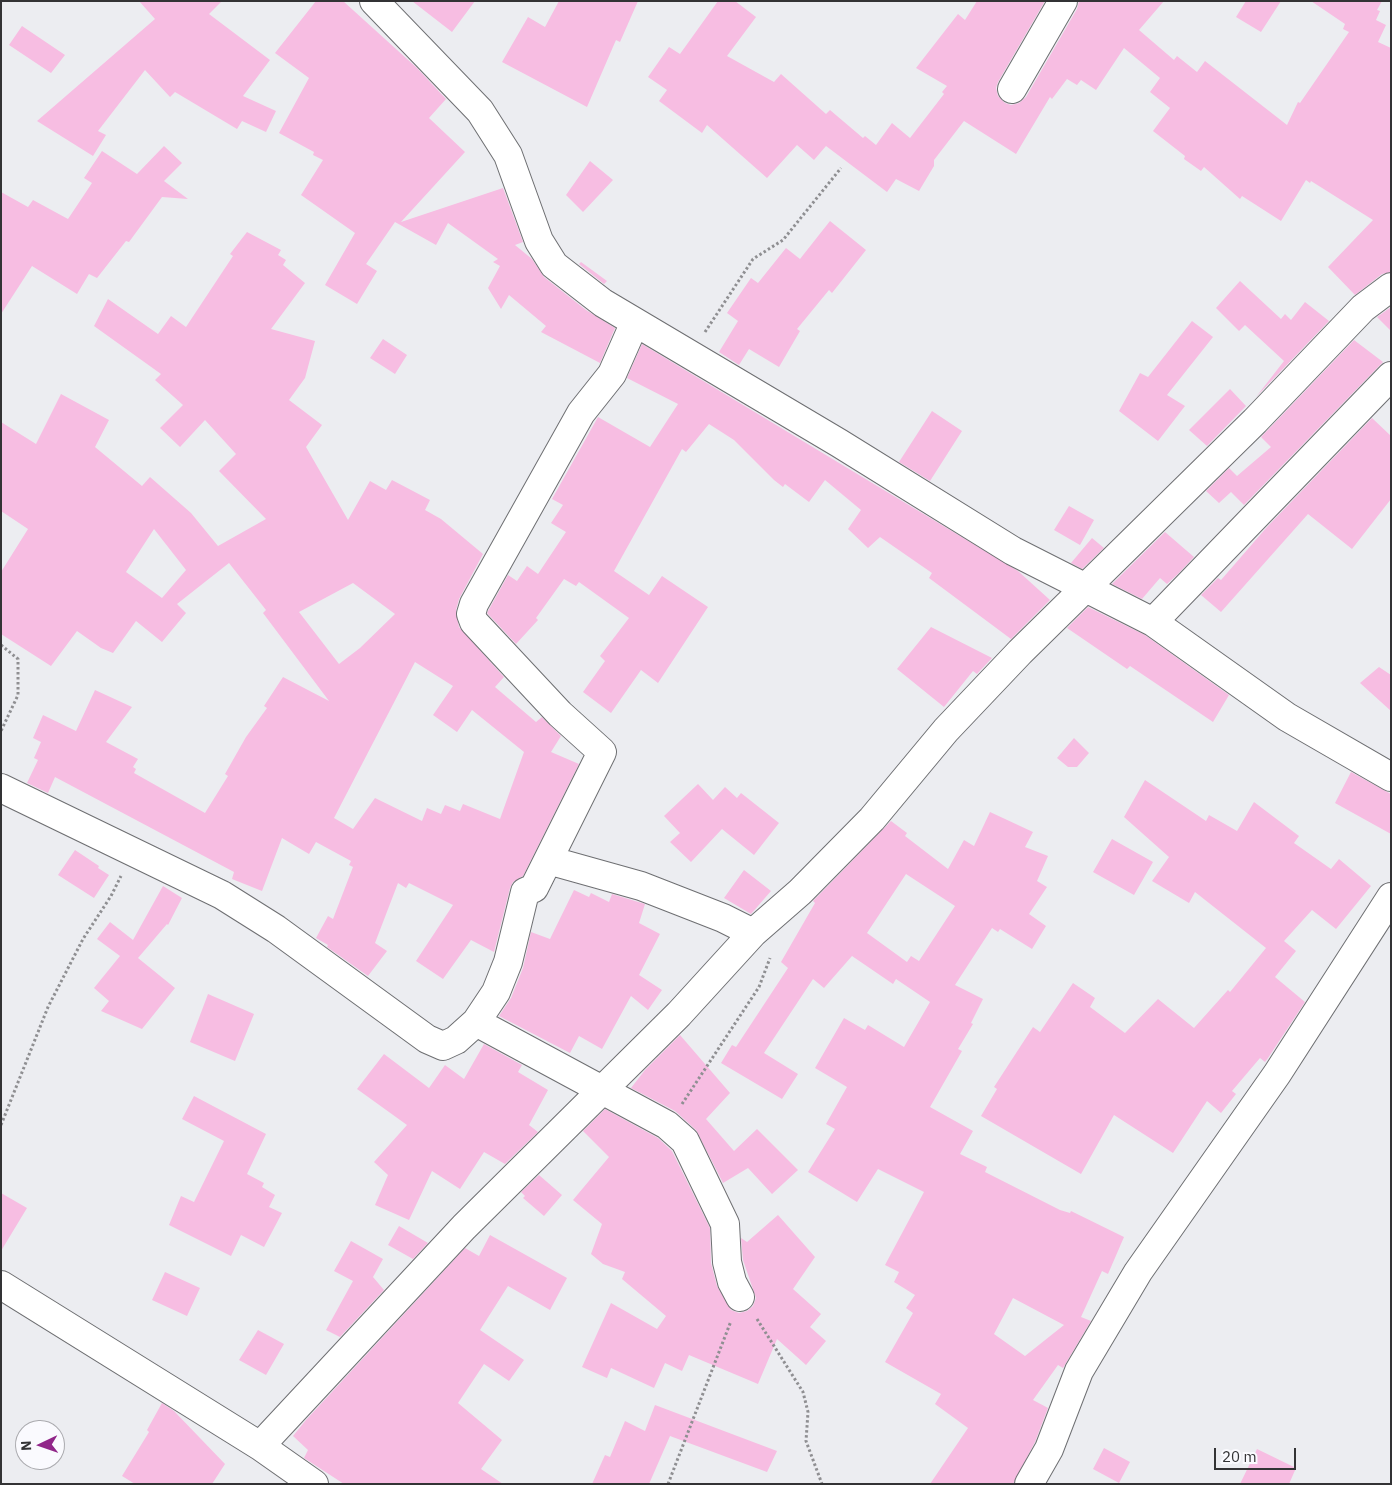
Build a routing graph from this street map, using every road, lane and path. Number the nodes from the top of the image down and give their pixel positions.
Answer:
1 (374, 1) edge
2 (1063, 1) edge
3 (1012, 89) dead end
4 (841, 168) dead end
5 (1391, 287) edge
6 (634, 322) junction
7 (690, 356) junction
8 (1391, 376) edge
9 (1084, 587) junction
10 (1153, 622) junction
11 (1, 645) edge
12 (1, 731) edge
13 (1391, 777) edge
14 (1, 788) edge
15 (133, 850) junction
16 (548, 860) junction
17 (1391, 898) edge
18 (753, 933) junction
19 (772, 955) dead end
20 (476, 1022) junction
21 (604, 1089) junction
22 (1, 1125) edge
23 (668, 1125) junction
24 (1, 1285) edge
25 (740, 1297) junction
26 (260, 1446) junction
27 (310, 1483) edge
28 (668, 1484) edge
29 (822, 1484) edge
30 (1028, 1484) edge

1 - 6 street
2 - 3 street
4 - 7 path
5 - 9 street
6 - 7 street
6 - 16 street
7 - 9 street
8 - 10 street
9 - 10 street
9 - 18 street
10 - 13 street
11 - 12 path
14 - 15 street
15 - 20 street
15 - 22 path
16 - 18 street
16 - 20 street
17 - 30 street
18 - 21 street
19 - 23 path
20 - 21 street
21 - 23 street
21 - 26 street
23 - 25 street
24 - 26 street
25 - 28 path
25 - 29 path
26 - 27 street

